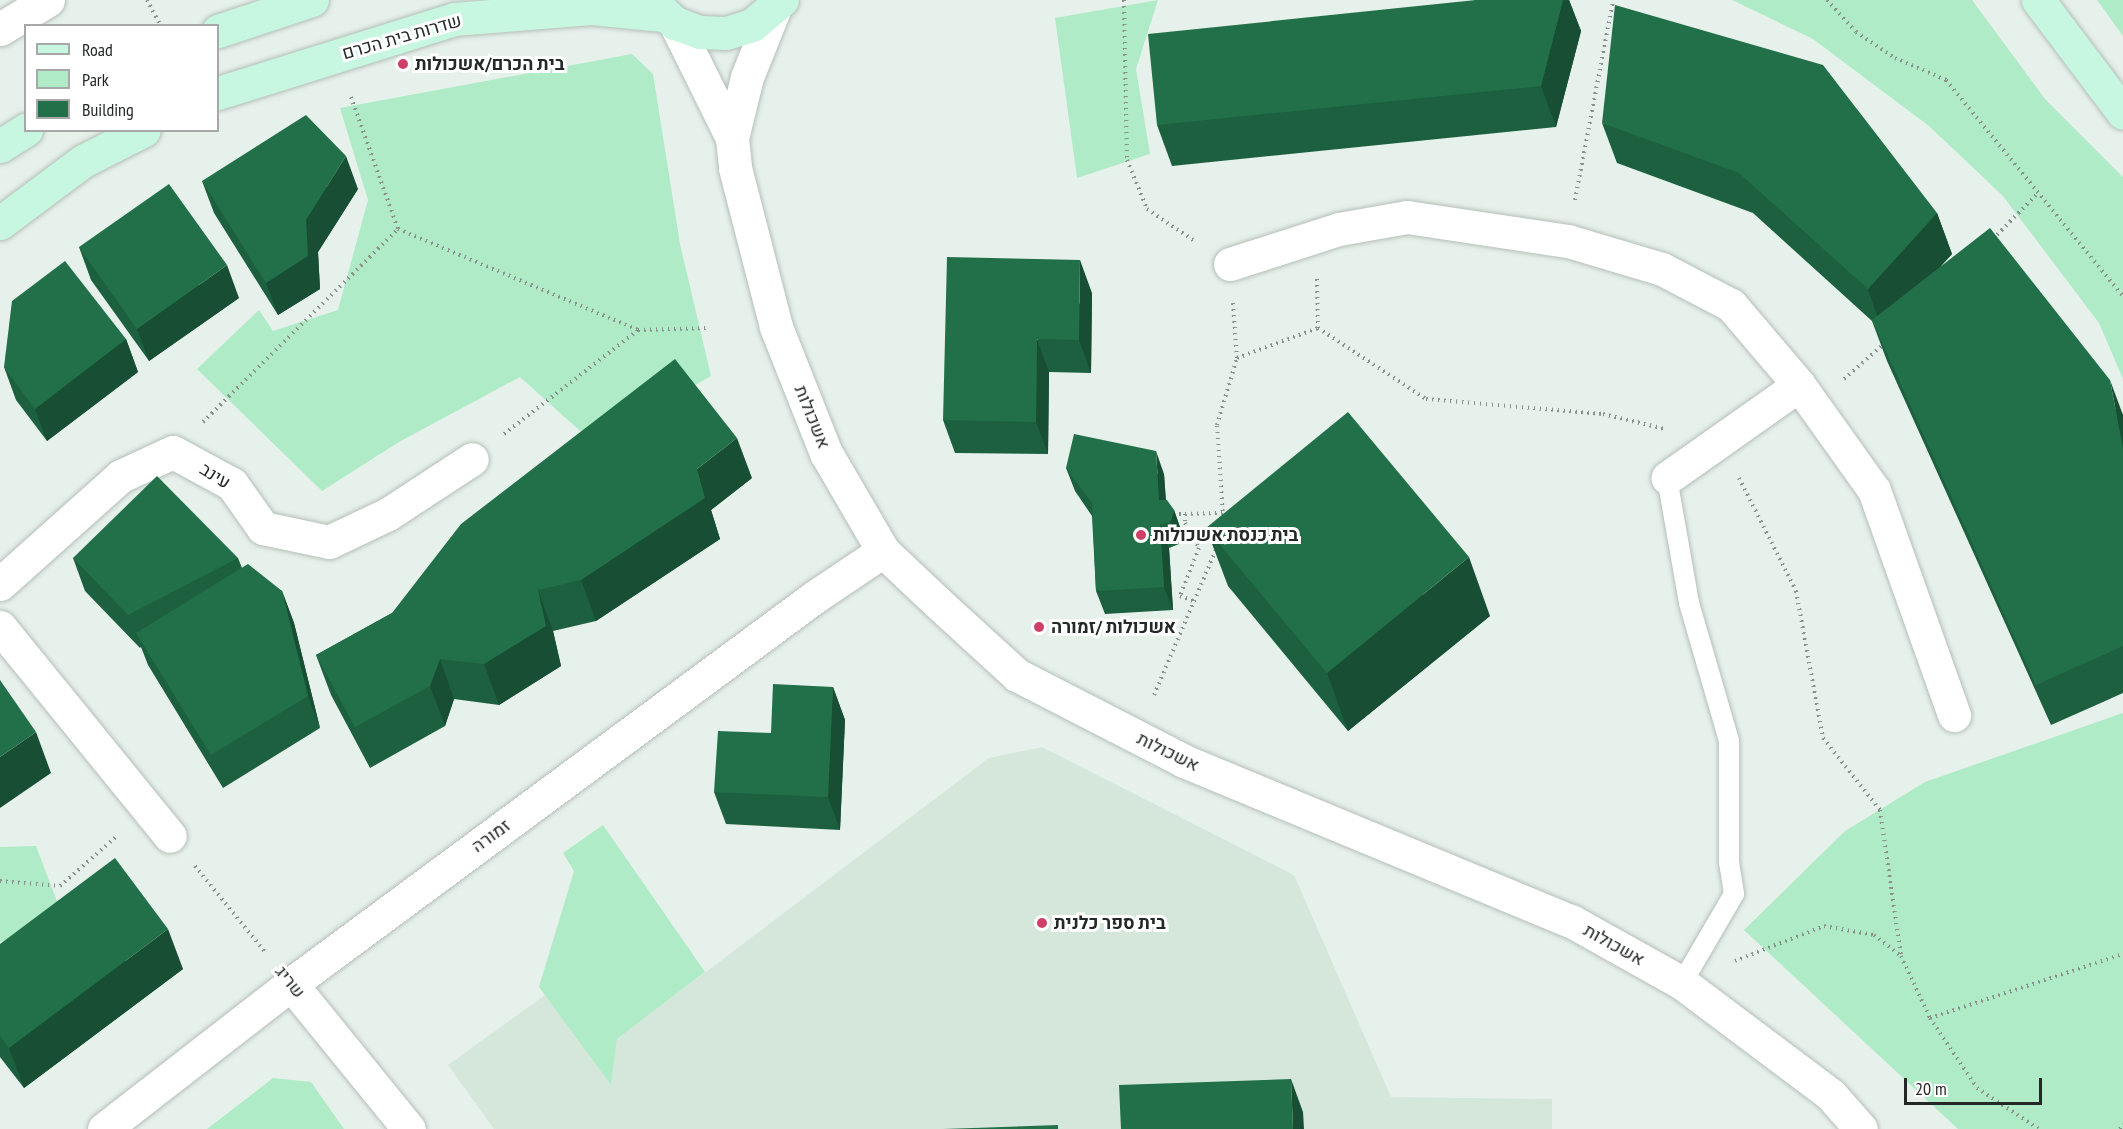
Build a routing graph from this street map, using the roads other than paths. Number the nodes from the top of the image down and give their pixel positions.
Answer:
1 (48, 0) edge
2 (312, 0) edge
3 (2038, 0) edge
4 (778, 5) edge
5 (663, 13) edge
6 (0, 29) edge
7 (219, 31) edge
8 (219, 93) edge
9 (2123, 113) edge
10 (24, 131) edge
11 (140, 132) edge
12 (732, 138) junction
13 (0, 146) edge
14 (0, 223) edge
15 (1230, 264) road end
16 (1807, 395) junction
17 (472, 459) road end
18 (1667, 478) joint
19 (883, 551) junction
20 (0, 584) edge
21 (0, 627) edge
22 (1954, 715) dead end
23 (170, 836) road end
24 (1682, 982) junction
25 (291, 984) junction
26 (104, 1129) edge
27 (409, 1129) edge
28 (1861, 1129) edge

1 - 6 street
2 - 7 street
3 - 9 street
4 - 5 street, שדרות בית הכרם
4 - 12 street, אשכולות
5 - 8 street, שדרות בית הכרם
5 - 12 street, אשכולות
10 - 13 street
11 - 14 street
12 - 19 street, אשכולות
15 - 16 street
16 - 18 street
16 - 22 street
17 - 20 street, עינב
18 - 24 lane
19 - 24 street, אשכולות
19 - 25 street, זמורה
21 - 23 street
24 - 28 street, אשכולות
25 - 26 street, זמורה
25 - 27 street, שריג

